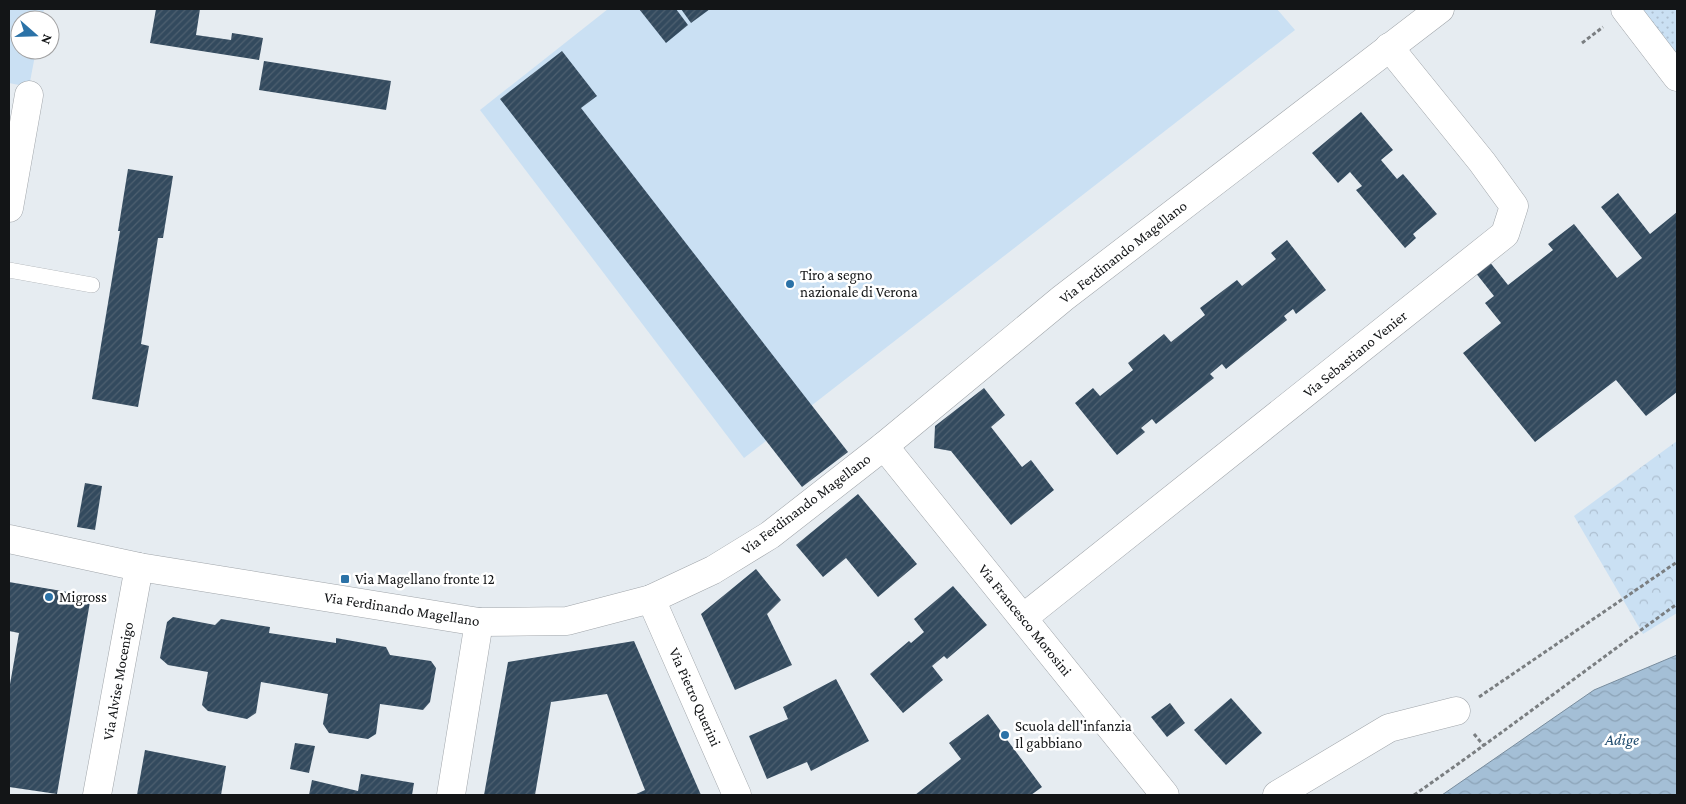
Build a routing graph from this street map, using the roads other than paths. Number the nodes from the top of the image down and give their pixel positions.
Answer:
1 (1440, 9) edge
2 (1625, 9) edge
3 (1389, 47) junction
4 (1677, 77) edge
5 (29, 95) dead end
6 (9, 208) edge
7 (9, 270) edge
8 (92, 285) dead end
9 (884, 446) junction
10 (9, 539) edge
11 (139, 567) junction
12 (651, 599) junction
13 (1023, 618) junction
14 (479, 622) junction
15 (1456, 711) road end
16 (97, 795) edge
17 (451, 795) edge
18 (738, 795) edge
19 (1165, 795) edge
20 (1277, 795) edge

1 - 3 street, Via Ferdinando Magellano
2 - 4 street
3 - 9 street, Via Ferdinando Magellano
3 - 13 street, Via Sebastiano Venier
5 - 6 street
7 - 8 lane
9 - 12 street, Via Ferdinando Magellano
9 - 13 street, Via Francesco Morosini
10 - 11 street, Via Ferdinando Magellano
11 - 14 street, Via Ferdinando Magellano
11 - 16 street, Via Alvise Mocenigo
12 - 14 street, Via Ferdinando Magellano
12 - 18 street, Via Pietro Querini
13 - 19 street, Via Francesco Morosini
14 - 17 street
15 - 20 street

